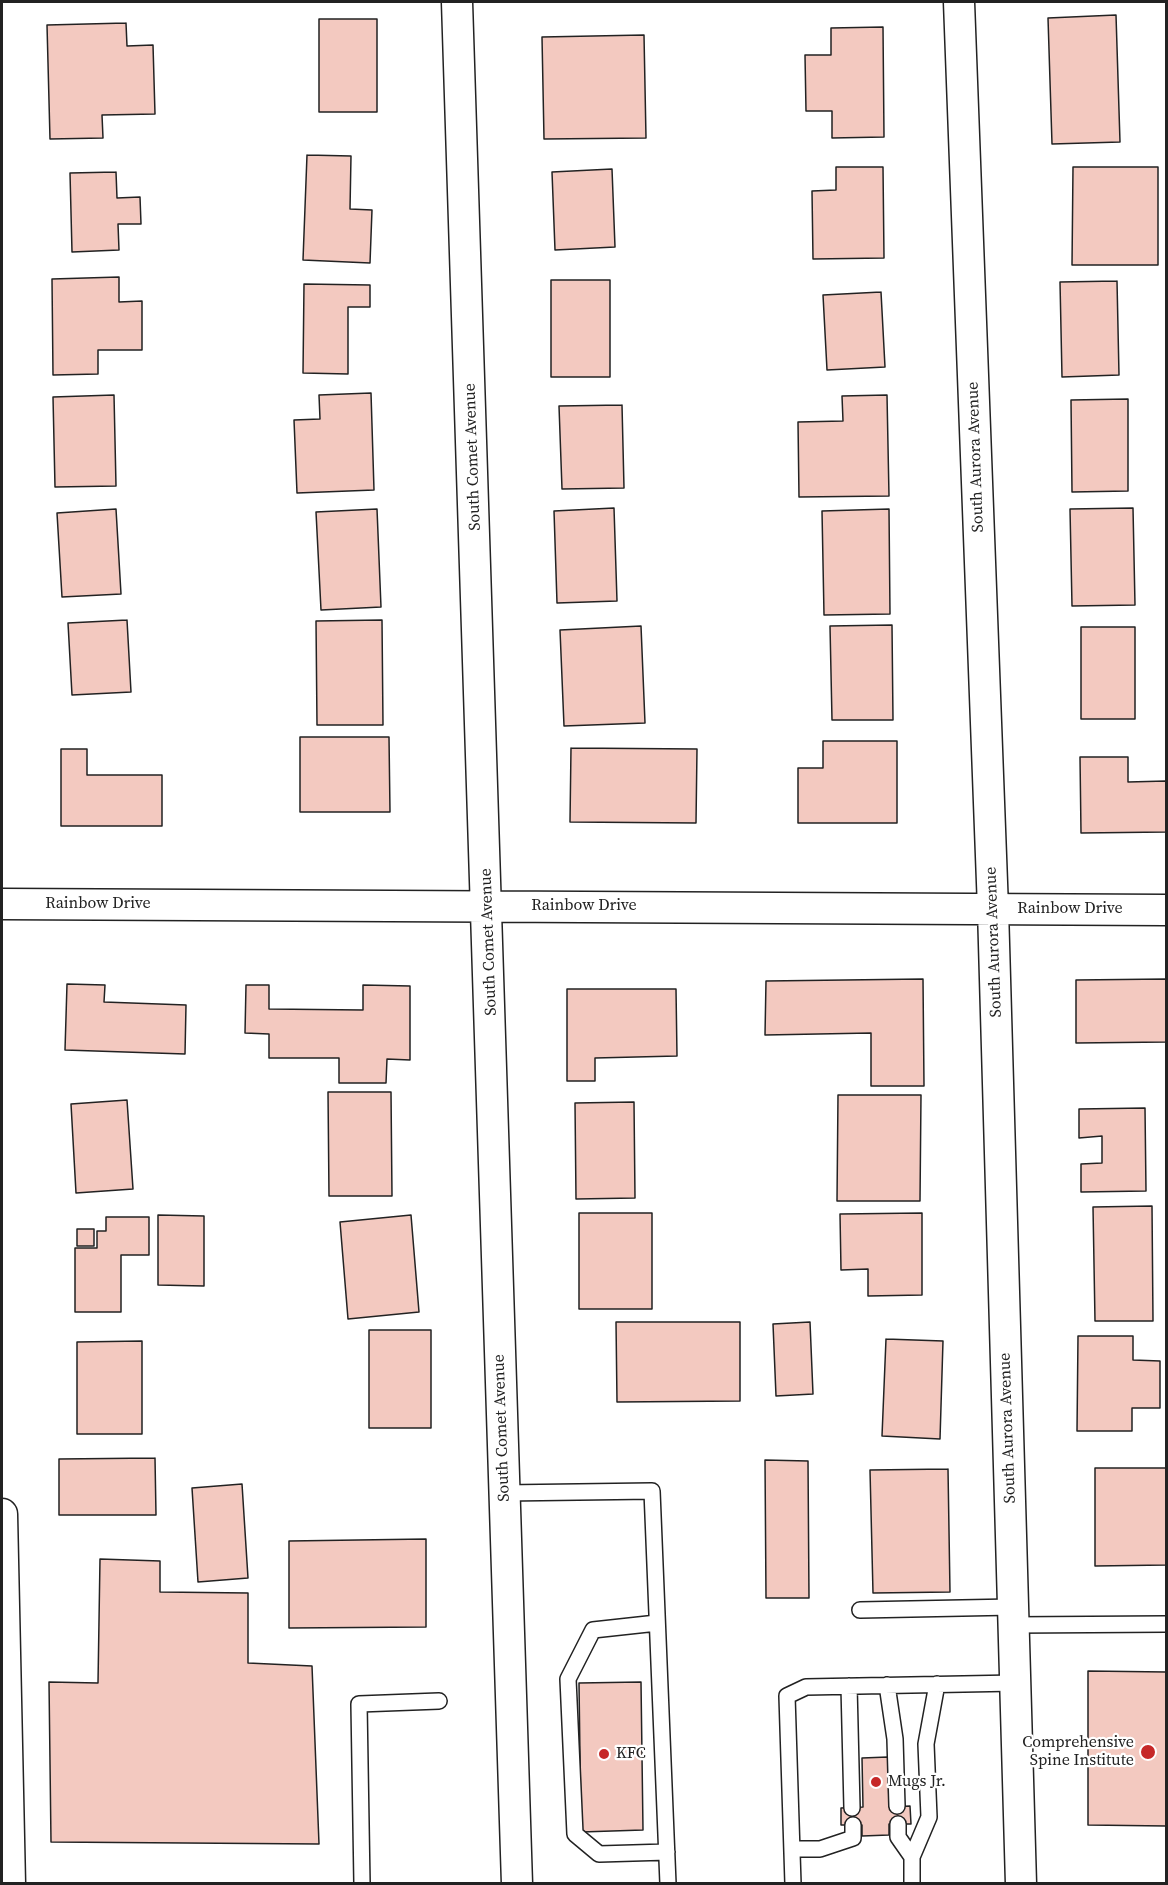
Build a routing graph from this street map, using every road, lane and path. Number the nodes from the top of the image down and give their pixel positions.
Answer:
1 (458, 2) edge
2 (959, 2) edge
3 (2, 903) edge
4 (488, 905) junction
5 (993, 909) junction
6 (1167, 910) edge
7 (504, 1493) junction
8 (2, 1514) edge
9 (2, 1575) edge
10 (860, 1610) dead end
11 (1014, 1616) junction
12 (657, 1623) junction
13 (1167, 1624) edge
14 (937, 1683) junction
15 (1016, 1683) junction
16 (887, 1685) junction
17 (849, 1686) junction
18 (439, 1701) dead end
19 (897, 1806) dead end
20 (852, 1808) dead end
21 (898, 1824) dead end
22 (853, 1825) dead end
23 (792, 1849) junction
24 (667, 1852) junction
25 (912, 1857) junction
26 (10, 1884) edge
27 (362, 1884) edge
28 (517, 1884) edge
29 (668, 1884) edge
30 (793, 1884) edge
31 (912, 1884) edge
32 (1021, 1884) edge

1 - 4 street, South Comet Avenue
2 - 5 street, South Aurora Avenue
3 - 4 street, Rainbow Drive
4 - 5 street, Rainbow Drive
4 - 7 street, South Comet Avenue
5 - 6 street, Rainbow Drive
5 - 11 street, South Aurora Avenue
7 - 12 lane
7 - 28 street, South Comet Avenue
8 - 9 street
9 - 26 street
10 - 11 lane
11 - 13 lane
11 - 15 street, South Aurora Avenue
12 - 24 lane
12 - 24 lane
14 - 15 lane
14 - 16 lane
14 - 25 lane
15 - 32 street, South Aurora Avenue
16 - 17 lane
16 - 19 lane
17 - 20 lane
17 - 23 lane
18 - 27 lane
21 - 25 lane
22 - 23 lane
23 - 30 lane
24 - 29 lane
25 - 31 lane

